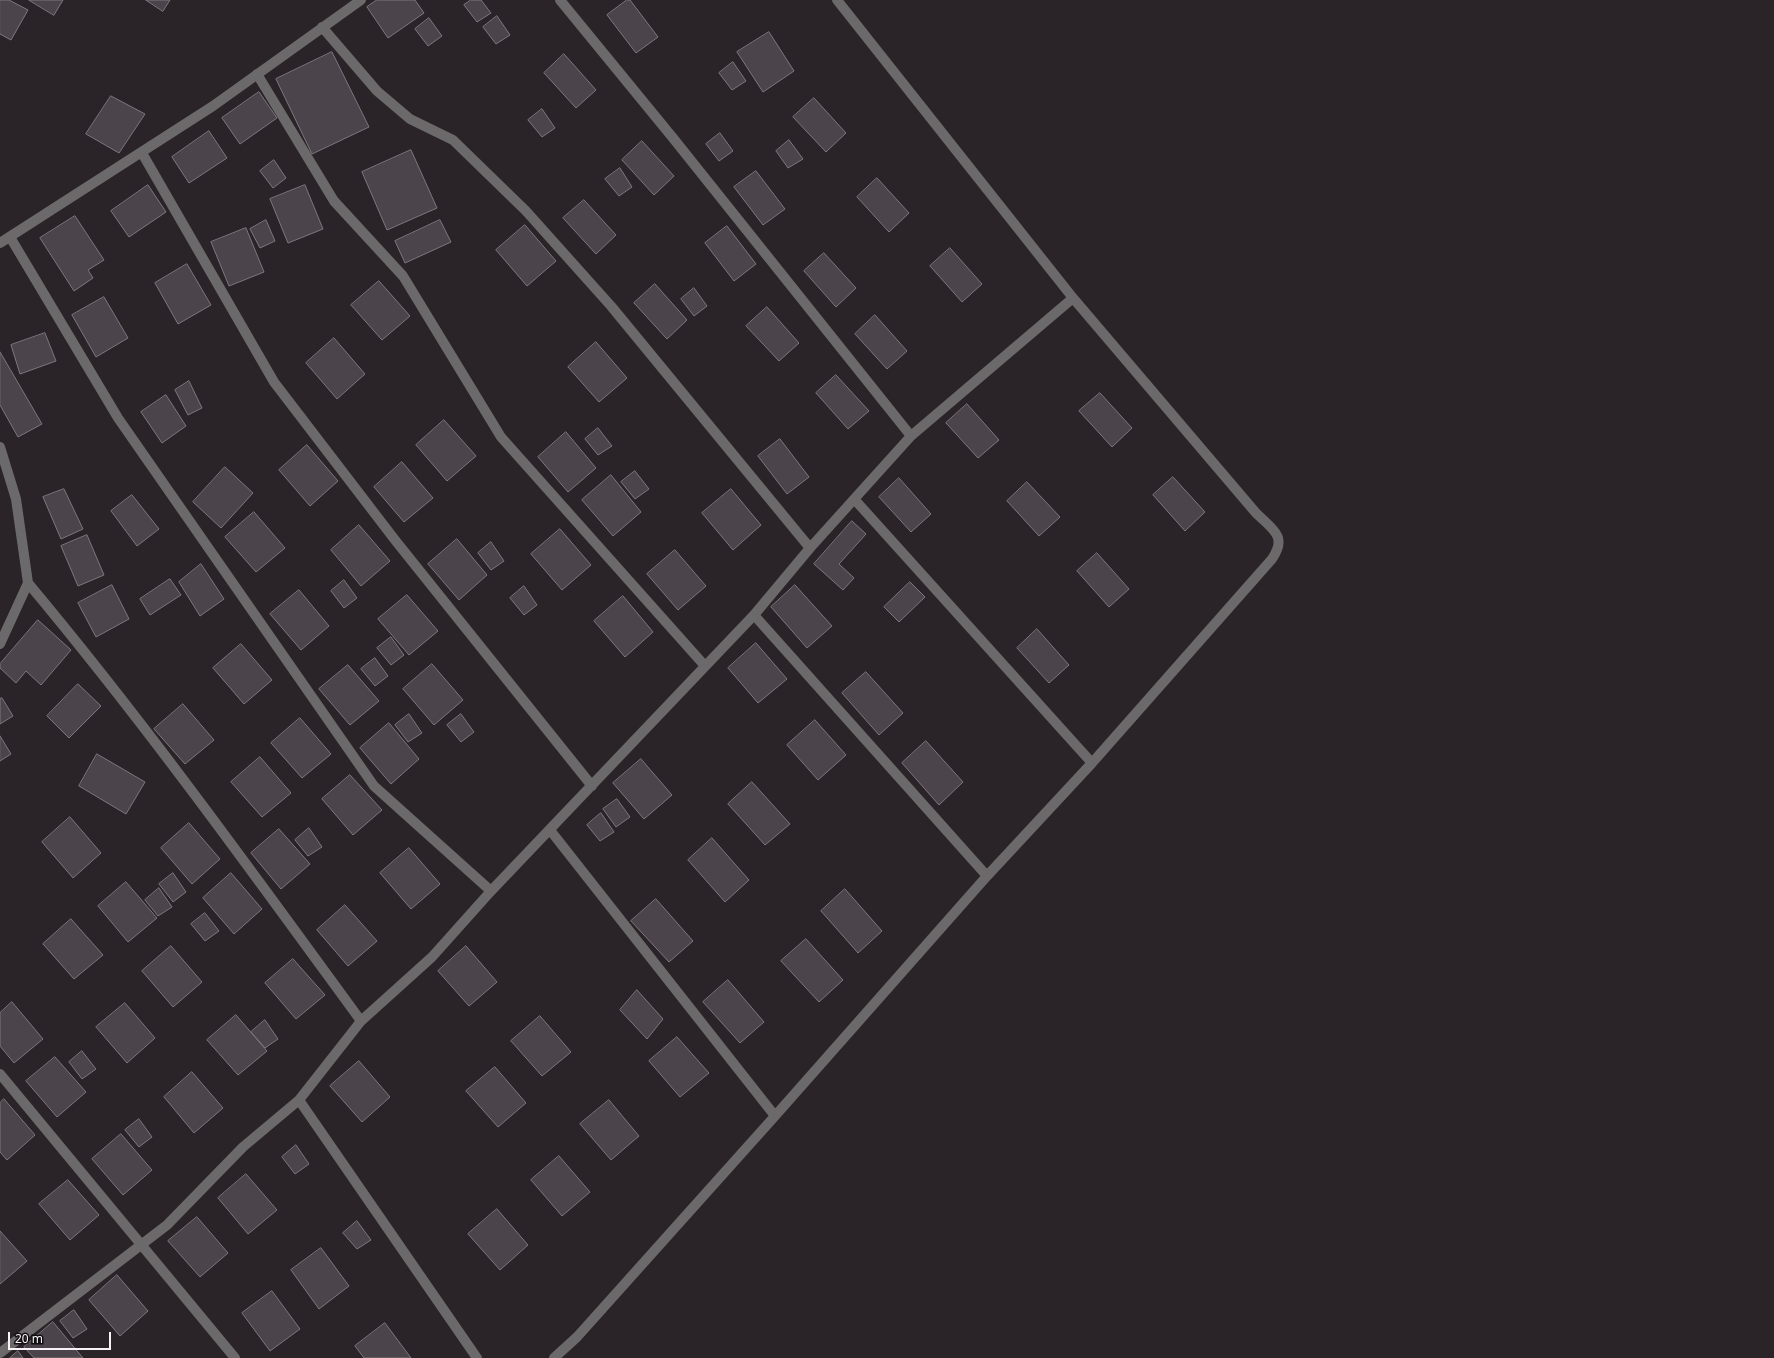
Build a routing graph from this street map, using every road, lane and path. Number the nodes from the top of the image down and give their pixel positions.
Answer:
1 (360, 0) edge
2 (560, 0) edge
3 (837, 0) edge
4 (322, 27) junction
5 (258, 74) junction
6 (142, 153) junction
7 (10, 237) junction
8 (0, 243) edge
9 (1073, 298) junction
10 (911, 436) junction
11 (0, 447) edge
12 (855, 500) junction
13 (810, 548) junction
14 (28, 583) junction
15 (754, 615) junction
16 (0, 644) edge
17 (705, 666) junction
18 (1092, 763) junction
19 (592, 786) junction
20 (550, 830) junction
21 (987, 876) junction
22 (491, 891) junction
23 (361, 1021) junction
24 (0, 1074) edge
25 (299, 1100) junction
26 (776, 1116) junction
27 (140, 1246) junction
28 (0, 1353) edge
29 (235, 1358) edge
30 (477, 1358) edge
31 (554, 1358) edge

1 - 4 street
2 - 10 street
3 - 9 street
4 - 5 street
4 - 13 street
5 - 6 street
5 - 17 street
6 - 7 street
6 - 19 street
7 - 8 street
7 - 22 street
9 - 10 street
9 - 18 street
10 - 12 street
11 - 14 street
12 - 13 street
12 - 18 street
13 - 15 street
14 - 16 street
14 - 23 street
15 - 17 street
15 - 21 street
17 - 19 street
18 - 21 street
19 - 20 street
20 - 22 street
20 - 26 street
21 - 26 street
22 - 23 street
23 - 25 street
24 - 27 street
25 - 27 street
25 - 30 street
26 - 31 street
27 - 28 street
27 - 29 street

